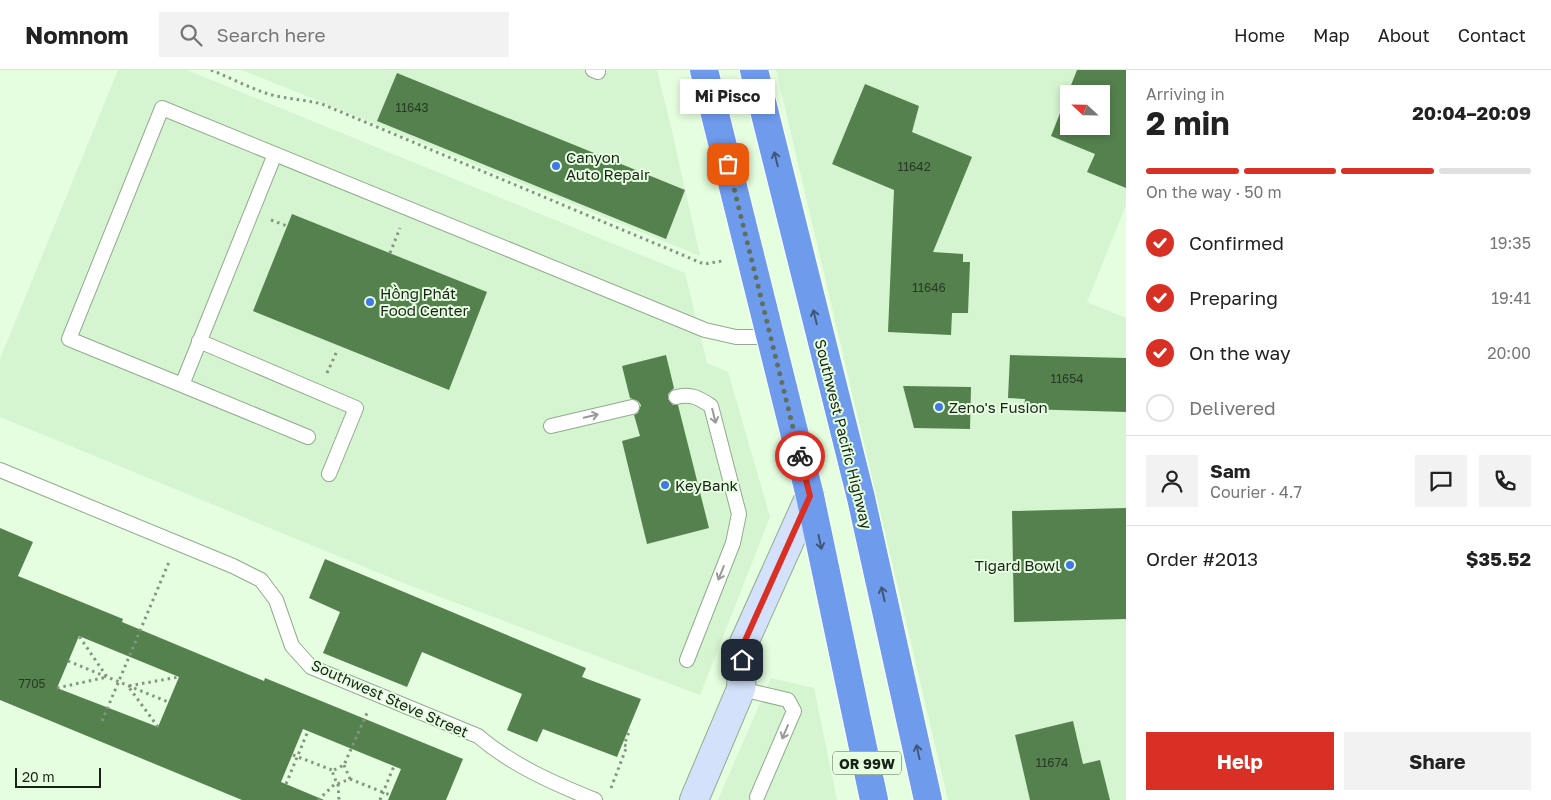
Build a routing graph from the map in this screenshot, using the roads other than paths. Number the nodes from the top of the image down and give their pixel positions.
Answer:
1 (704, 70) edge
2 (754, 70) edge
3 (275, 154) junction
4 (770, 337) junction
5 (199, 342) junction
6 (182, 385) junction
7 (676, 397) dead end
8 (632, 407) dead end
9 (551, 426) dead end
10 (308, 437) dead end
11 (0, 470) edge
12 (329, 474) dead end
13 (810, 496) junction
14 (687, 660) dead end
15 (741, 689) junction
16 (757, 797) dead end
17 (595, 800) edge
18 (694, 800) edge
19 (874, 800) edge
20 (928, 800) edge

1 - 4 highway, OR 99W
20 -> 2 highway, Southwest Pacific Highway / OR 99W
3 - 4 lane
3 - 5 lane
3 - 6 lane
4 - 13 highway, OR 99W
5 - 6 lane
5 - 12 lane
6 - 10 lane
7 -> 14 lane
9 -> 8 lane
11 - 17 lane, Southwest Steve Street
13 - 15 street
13 -> 19 highway, OR 99W
15 -> 16 lane
15 - 18 street

